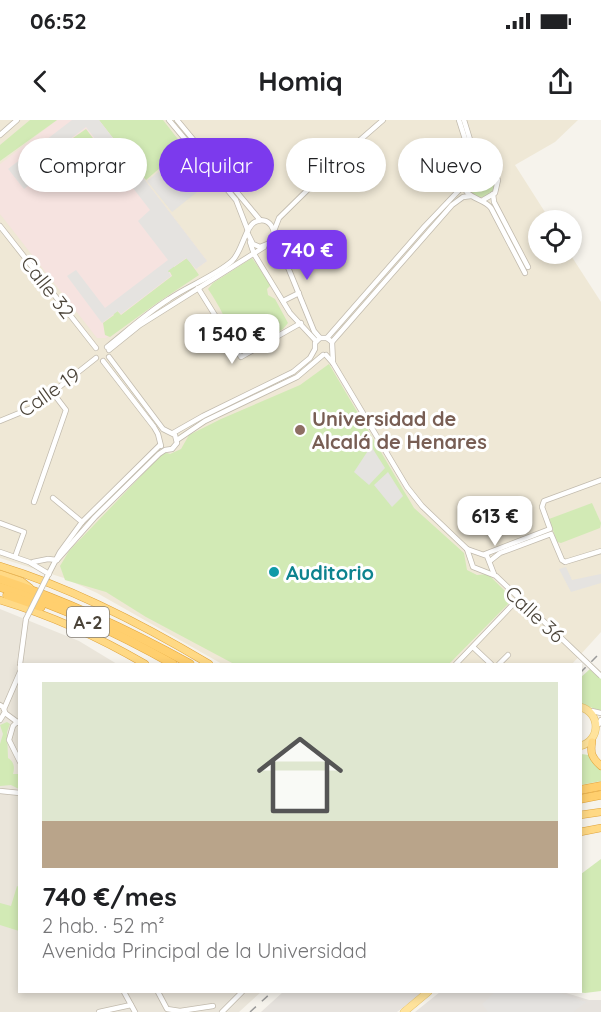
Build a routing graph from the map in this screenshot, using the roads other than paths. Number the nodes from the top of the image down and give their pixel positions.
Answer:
1 (17, 120) edge
2 (170, 120) edge
3 (177, 120) edge
4 (383, 120) edge
5 (459, 120) edge
6 (464, 120) edge
7 (0, 135) edge
8 (187, 138) edge
9 (189, 138) edge
10 (465, 138) edge
11 (470, 138) edge
12 (229, 192) edge
13 (235, 192) edge
14 (458, 192) edge
15 (469, 192) edge
16 (495, 192) edge
17 (493, 195) junction
18 (471, 196) junction
19 (483, 200) junction
20 (279, 218) junction
21 (260, 220) junction
22 (268, 222) junction
23 (0, 226) edge
24 (274, 231) junction
25 (248, 232) junction
26 (274, 238) junction
27 (250, 241) junction
28 (264, 247) junction
29 (254, 254) junction
30 (198, 288) junction
31 (300, 293) junction
32 (283, 301) junction
33 (301, 323) junction
34 (327, 338) junction
35 (318, 339) junction
36 (332, 342) junction
37 (96, 348) junction
38 (108, 349) junction
39 (315, 349) junction
40 (332, 351) junction
41 (325, 355) junction
42 (108, 357) junction
43 (96, 358) junction
44 (103, 361) junction
45 (333, 363) junction
46 (53, 393) junction
47 (0, 422) edge
48 (166, 432) junction
49 (173, 433) junction
50 (159, 438) junction
51 (177, 440) junction
52 (160, 445) junction
53 (165, 450) junction
54 (601, 480) edge
55 (52, 498) dead end
56 (34, 502) dead end
57 (82, 522) junction
58 (0, 523) edge
59 (551, 531) junction
60 (467, 549) junction
61 (601, 551) edge
62 (0, 552) edge
63 (478, 553) junction
64 (485, 554) junction
65 (15, 557) junction
66 (472, 559) junction
67 (55, 560) junction
68 (29, 562) junction
69 (490, 563) junction
70 (0, 566) edge
71 (483, 570) junction
72 (0, 574) edge
73 (47, 574) junction
74 (496, 576) junction
75 (0, 579) edge
76 (0, 587) edge
77 (32, 590) junction
78 (0, 593) edge
79 (519, 598) junction
80 (0, 601) edge
81 (106, 629) junction
82 (473, 646) junction
83 (508, 655) dead end
84 (20, 663) edge
85 (143, 663) edge
86 (171, 663) edge
87 (188, 663) edge
88 (206, 663) edge
89 (457, 663) edge
90 (490, 663) edge
91 (500, 663) edge
92 (18, 676) edge
93 (601, 676) edge
94 (582, 707) edge
95 (2, 711) edge
96 (592, 711) junction
97 (601, 713) edge
98 (16, 722) edge
99 (600, 722) edge
100 (592, 742) junction
101 (582, 745) edge
102 (18, 758) edge
103 (601, 766) edge
104 (601, 786) edge
105 (582, 790) edge
106 (0, 791) edge
107 (18, 793) edge
108 (601, 795) edge
109 (582, 799) edge
110 (601, 812) edge
111 (582, 815) edge
112 (601, 828) edge
113 (582, 832) edge
114 (125, 993) edge
115 (159, 993) edge
116 (241, 993) edge
117 (428, 993) edge
118 (434, 993) edge
119 (131, 1005) junction
120 (213, 1006) dead end
121 (168, 1011) edge
122 (99, 1012) edge
123 (135, 1012) edge
124 (222, 1012) edge
125 (404, 1012) edge
126 (411, 1012) edge

1 - 7 street
2 - 8 street
3 - 9 street
4 - 20 street
5 - 10 street
6 - 11 street
12 - 25 street
13 - 21 street
14 - 34 street
15 - 18 street
16 - 17 street
17 - 19 street
17 - 19 street
18 - 19 street
18 - 36 street
20 - 22 street
20 - 24 street
21 - 22 street
21 - 25 street
22 - 24 street
23 - 37 street, Calle 32
24 - 26 street
25 - 27 street
25 - 38 street
26 - 28 street
26 - 31 street
27 - 28 street
27 - 29 street
28 - 29 street
29 - 30 street
29 - 32 street
30 - 33 street
30 - 38 street
31 - 32 street
31 - 35 street
32 - 33 street
33 - 35 street
34 - 35 street
34 - 36 street
35 - 39 street
36 - 40 street
37 - 38 street
37 - 43 street
38 - 42 street
39 - 41 street
39 - 49 street
40 - 41 street
40 - 45 street
41 - 45 street
41 - 51 street
42 - 44 street
42 - 48 street
43 - 44 street
43 - 46 street, Calle 19
44 - 50 street
45 - 60 street
46 - 47 street, Calle 19
46 - 56 street
48 - 49 street
48 - 50 street
49 - 51 street
50 - 52 street
51 - 53 street
52 - 53 street
52 - 57 street
53 - 67 street
54 - 59 street
55 - 57 street
57 - 67 street
58 - 65 street
59 - 61 street
59 - 64 street
59 - 69 street
60 - 63 street
60 - 66 street
62 - 65 street
63 - 64 street
63 - 66 street
64 - 69 street
65 - 68 street
66 - 71 street
67 - 68 street
67 - 73 street
68 - 73 street
69 - 71 street
69 - 74 street, Calle 36
70 - 88 highway
71 - 74 street, Calle 36
72 - 77 highway
73 - 84 street, bridge
74 - 79 street, Calle 36
75 - 77 highway, A-2
76 - 81 highway, A-2
77 - 87 highway, A-2
78 - 81 highway
79 - 82 street
79 - 93 street, Calle 36, bridge
80 - 85 highway
81 - 86 highway, A-2
82 - 89 street
82 - 90 street
83 - 91 street
92 - 95 street
94 - 96 main road
95 - 98 street
96 - 97 street
96 - 99 main road
98 - 102 street
99 - 100 main road
100 - 101 main road
100 - 103 highway
104 - 105 highway
106 - 107 street
108 - 109 highway
110 - 111 highway
112 - 113 highway
114 - 119 street
115 - 121 street
116 - 124 street
117 - 125 main road
118 - 126 main road
119 - 122 street
119 - 123 street
120 - 121 street

